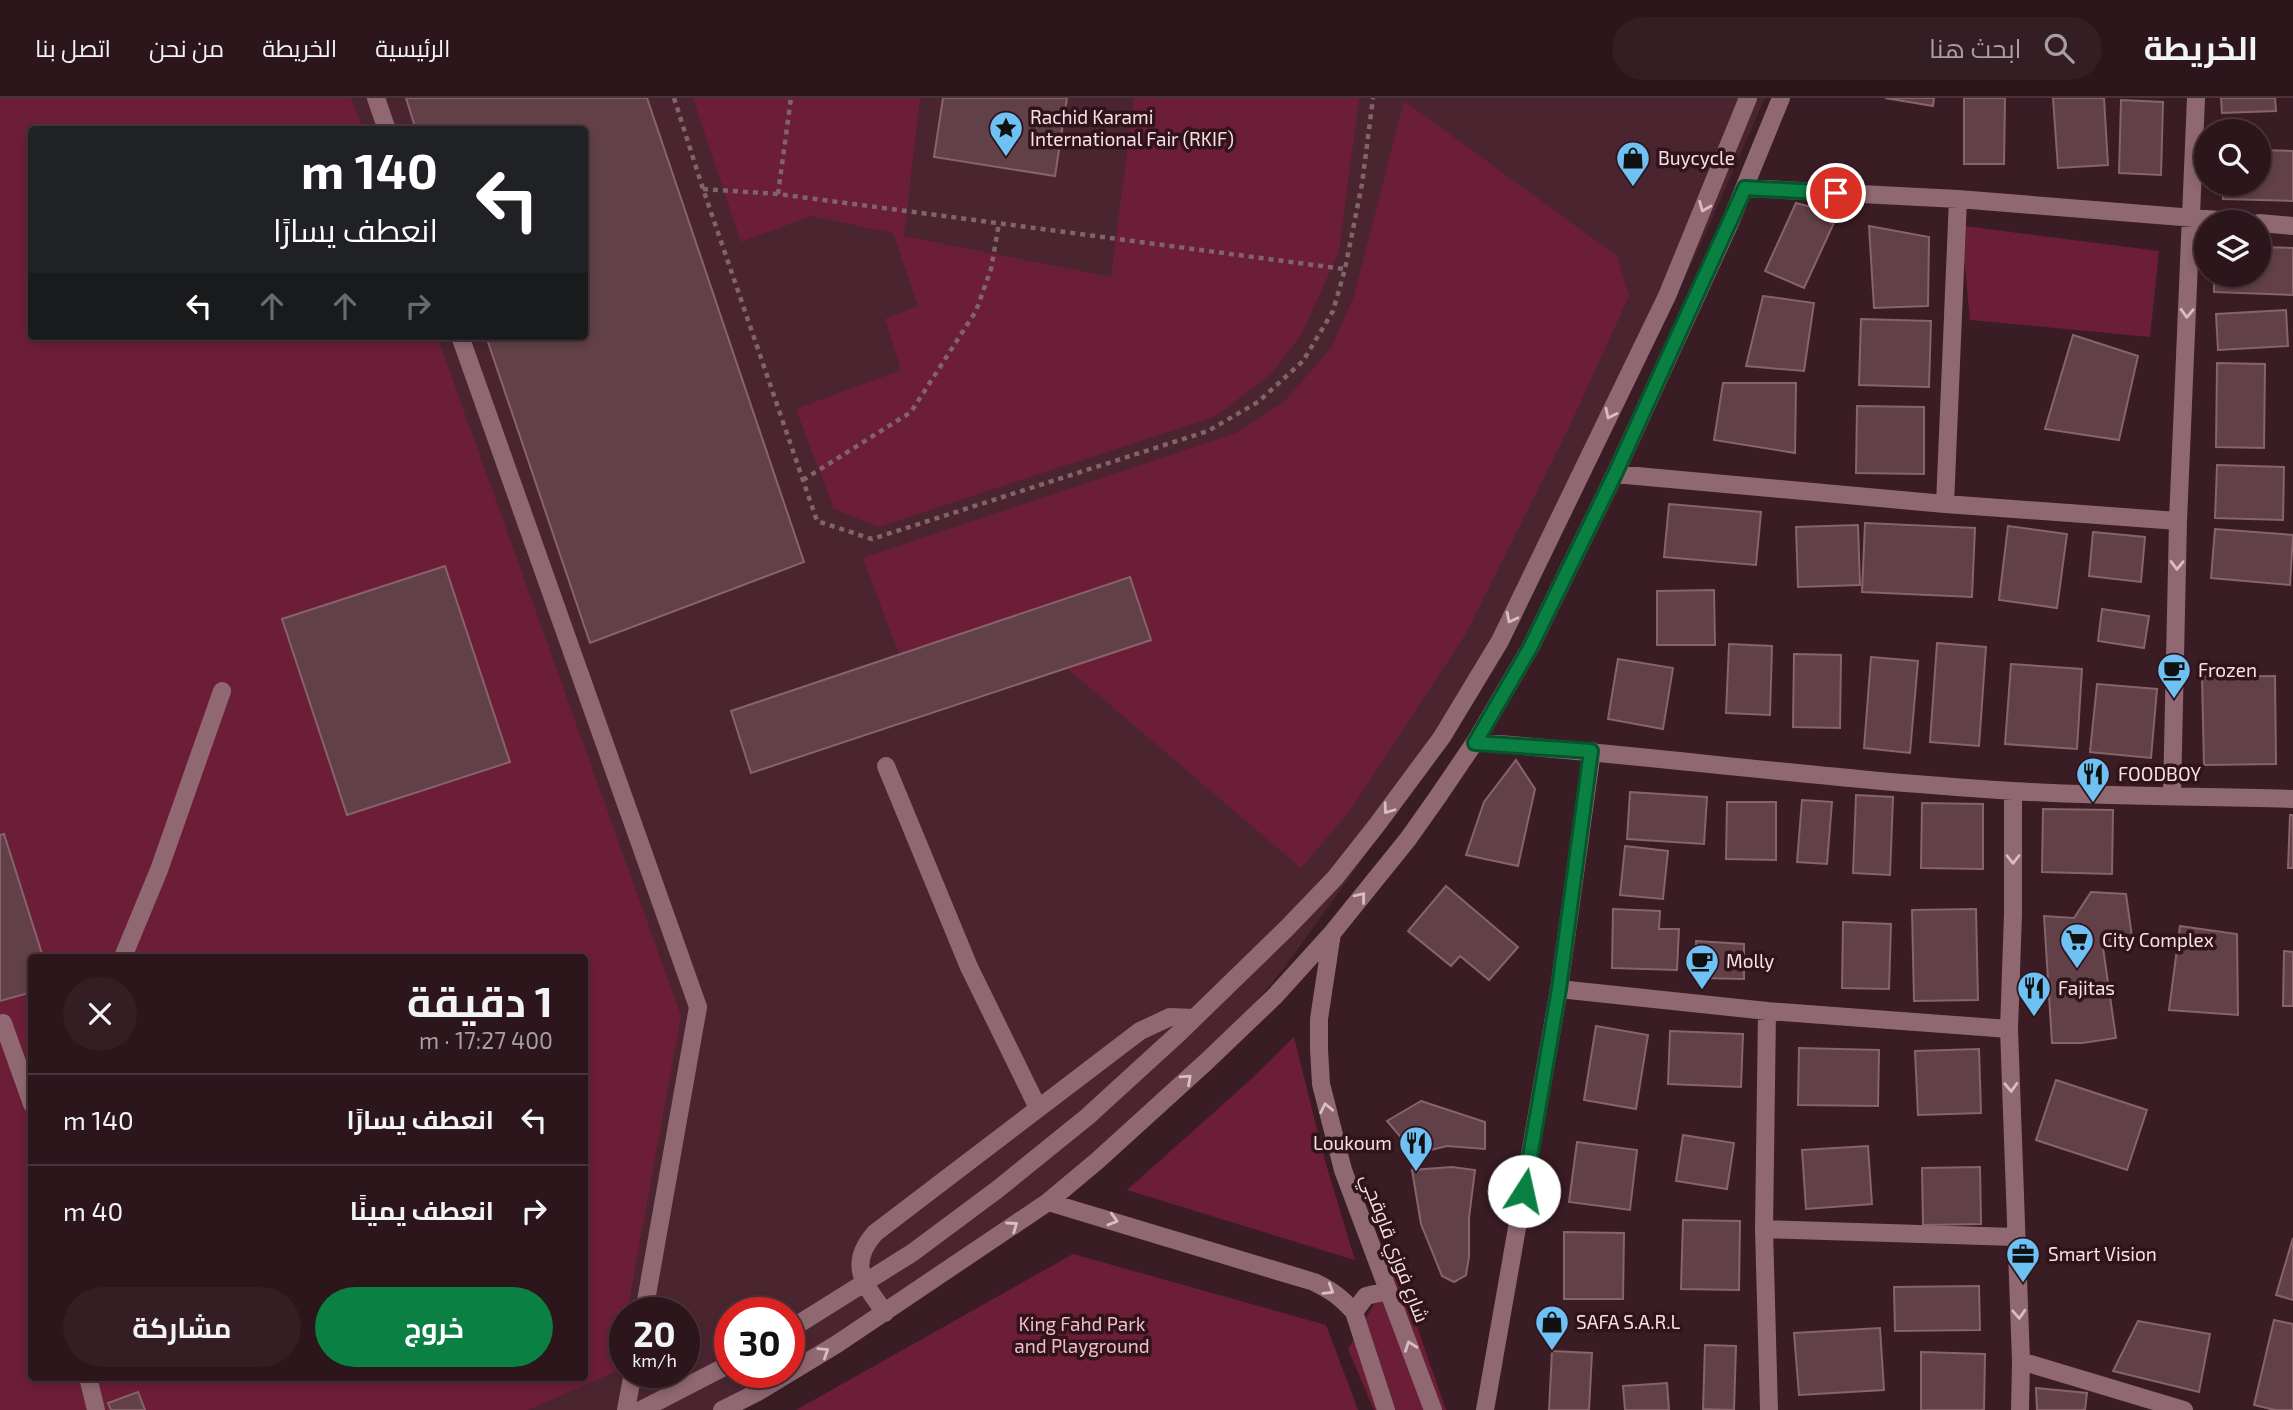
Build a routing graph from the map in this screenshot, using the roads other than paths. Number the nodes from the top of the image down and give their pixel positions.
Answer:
1 (376, 98) edge
2 (1748, 98) edge
3 (1781, 98) edge
4 (2196, 98) edge
5 (386, 126) edge
6 (1745, 188) junction
7 (1958, 199) junction
8 (2191, 218) junction
9 (2194, 218) edge
10 (2271, 224) edge
11 (2293, 226) edge
12 (461, 340) edge
13 (1615, 474) junction
14 (1945, 504) junction
15 (2178, 521) junction
16 (222, 691) dead end
17 (1475, 743) junction
18 (1591, 751) junction
19 (886, 766) dead end
20 (2013, 791) junction
21 (2172, 795) junction
22 (2293, 799) edge
23 (1333, 932) junction
24 (124, 954) edge
25 (1559, 989) junction
26 (1767, 1011) junction
27 (1194, 1017) junction
28 (3, 1023) dead end
29 (2009, 1029) junction
30 (28, 1093) edge
31 (1038, 1108) junction
32 (1048, 1202) junction
33 (1765, 1229) junction
34 (2015, 1237) junction
35 (865, 1284) junction
36 (1391, 1296) junction
37 (647, 1297) edge
38 (1354, 1312) junction
39 (884, 1313) junction
40 (805, 1320) edge
41 (2021, 1361) junction
42 (714, 1372) edge
43 (89, 1381) edge
44 (630, 1388) edge
45 (96, 1410) edge
46 (626, 1410) edge
47 (641, 1410) edge
48 (722, 1410) edge
49 (1386, 1410) edge
50 (1433, 1410) edge
51 (1485, 1410) edge
52 (1769, 1410) edge
53 (2020, 1410) edge
54 (2184, 1410) edge

1 - 5 street
2 -> 27 street
3 - 6 street
4 - 8 street
6 - 7 street
6 - 13 street
7 - 8 street
7 - 14 street
8 - 9 street
8 -> 15 street
10 - 11 street
12 - 37 street
13 - 14 street
13 - 17 street
14 - 15 street
15 -> 21 street
16 - 24 street
17 - 18 street
23 -> 17 street
18 - 20 street
18 - 25 street
19 - 31 street
20 - 21 street
20 -> 29 street
21 - 22 street
32 -> 23 street
36 -> 23 street, شارع فوزي قاوقجي
25 - 26 street
25 - 51 street
26 - 29 street
26 - 33 street
27 - 31 street
27 - 35 street
28 - 30 street
29 -> 34 street
31 - 35 street
32 -> 38 street
39 -> 32 street
33 - 34 street
33 - 52 street
34 -> 41 street
35 - 39 street
35 - 40 street
36 - 38 street
50 -> 36 street, شارع فوزي قاوقجي
38 - 49 street
48 -> 39 street
41 - 53 street
41 - 54 street
42 - 47 street
43 - 45 street
44 - 46 street

